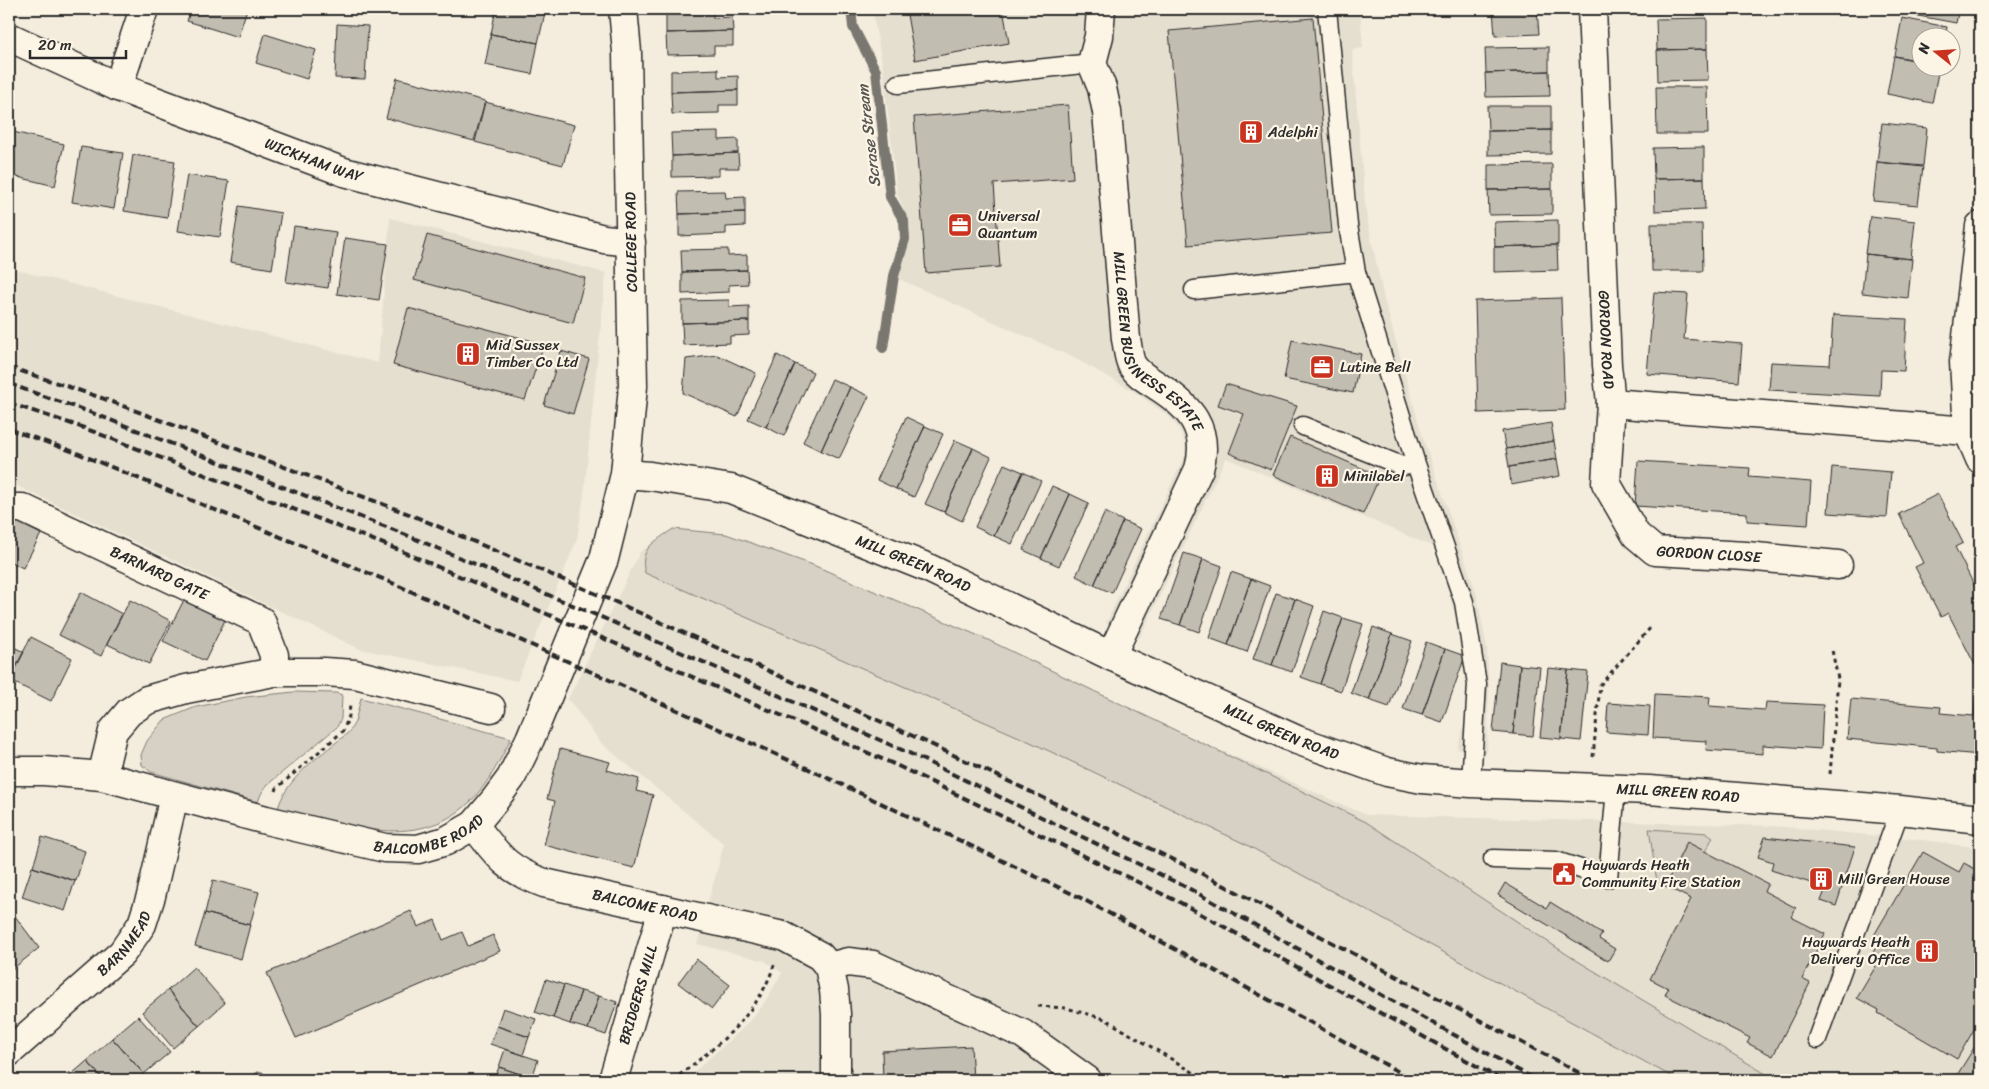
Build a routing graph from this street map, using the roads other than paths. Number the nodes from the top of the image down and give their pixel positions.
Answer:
1 (144, 9) edge
2 (623, 9) edge
3 (1101, 9) edge
4 (1327, 9) edge
5 (1592, 9) edge
6 (9, 37) edge
7 (1092, 63) junction
8 (898, 84) dead end
9 (118, 87) junction
10 (1980, 226) edge
11 (631, 242) junction
12 (1356, 272) junction
13 (1194, 290) dead end
14 (1611, 403) junction
15 (1303, 426) dead end
16 (1968, 431) junction
17 (1980, 459) edge
18 (1416, 464) junction
19 (625, 474) junction
20 (9, 508) edge
21 (1838, 565) dead end
22 (1111, 656) junction
23 (274, 672) junction
24 (491, 708) dead end
25 (9, 772) edge
26 (102, 776) junction
27 (1471, 783) junction
28 (1603, 788) junction
29 (174, 796) junction
30 (1900, 810) junction
31 (1980, 820) edge
32 (474, 825) junction
33 (1493, 859) dead end
34 (663, 909) junction
35 (829, 967) junction
36 (1817, 1038) dead end
37 (9, 1052) edge
38 (613, 1080) edge
39 (836, 1080) edge
40 (1087, 1080) edge

1 - 9 street
2 - 11 street, COLLEGE ROAD
3 - 7 street
4 - 12 lane
5 - 14 street, GORDON ROAD
6 - 9 street, WICKHAM WAY
7 - 8 lane
7 - 22 street, MILL GREEN BUSINESS ESTATE
9 - 11 street, WICKHAM WAY
10 - 16 street
11 - 19 street, COLLEGE ROAD
12 - 13 lane
12 - 18 lane
14 - 16 street, GORDON ROAD
14 - 21 street, GORDON CLOSE
15 - 18 lane
16 - 17 street
18 - 27 lane
19 - 22 street, MILL GREEN ROAD
19 - 32 street, BALCOMBE ROAD
20 - 23 street, BARNARD GATE
22 - 27 street, MILL GREEN ROAD
23 - 24 street
23 - 26 street
25 - 26 street, BALCOMBE ROAD
26 - 29 street, BALCOMBE ROAD
27 - 28 street, MILL GREEN ROAD
28 - 30 street, MILL GREEN ROAD
28 - 33 lane
29 - 32 street, BALCOMBE ROAD
29 - 37 street, BARNMEAD
30 - 31 street, MILL GREEN ROAD
30 - 36 lane
32 - 34 street, BALCOME ROAD
34 - 35 street, BALCOME ROAD
34 - 38 street, BRIDGERS MILL
35 - 39 street
35 - 40 street

